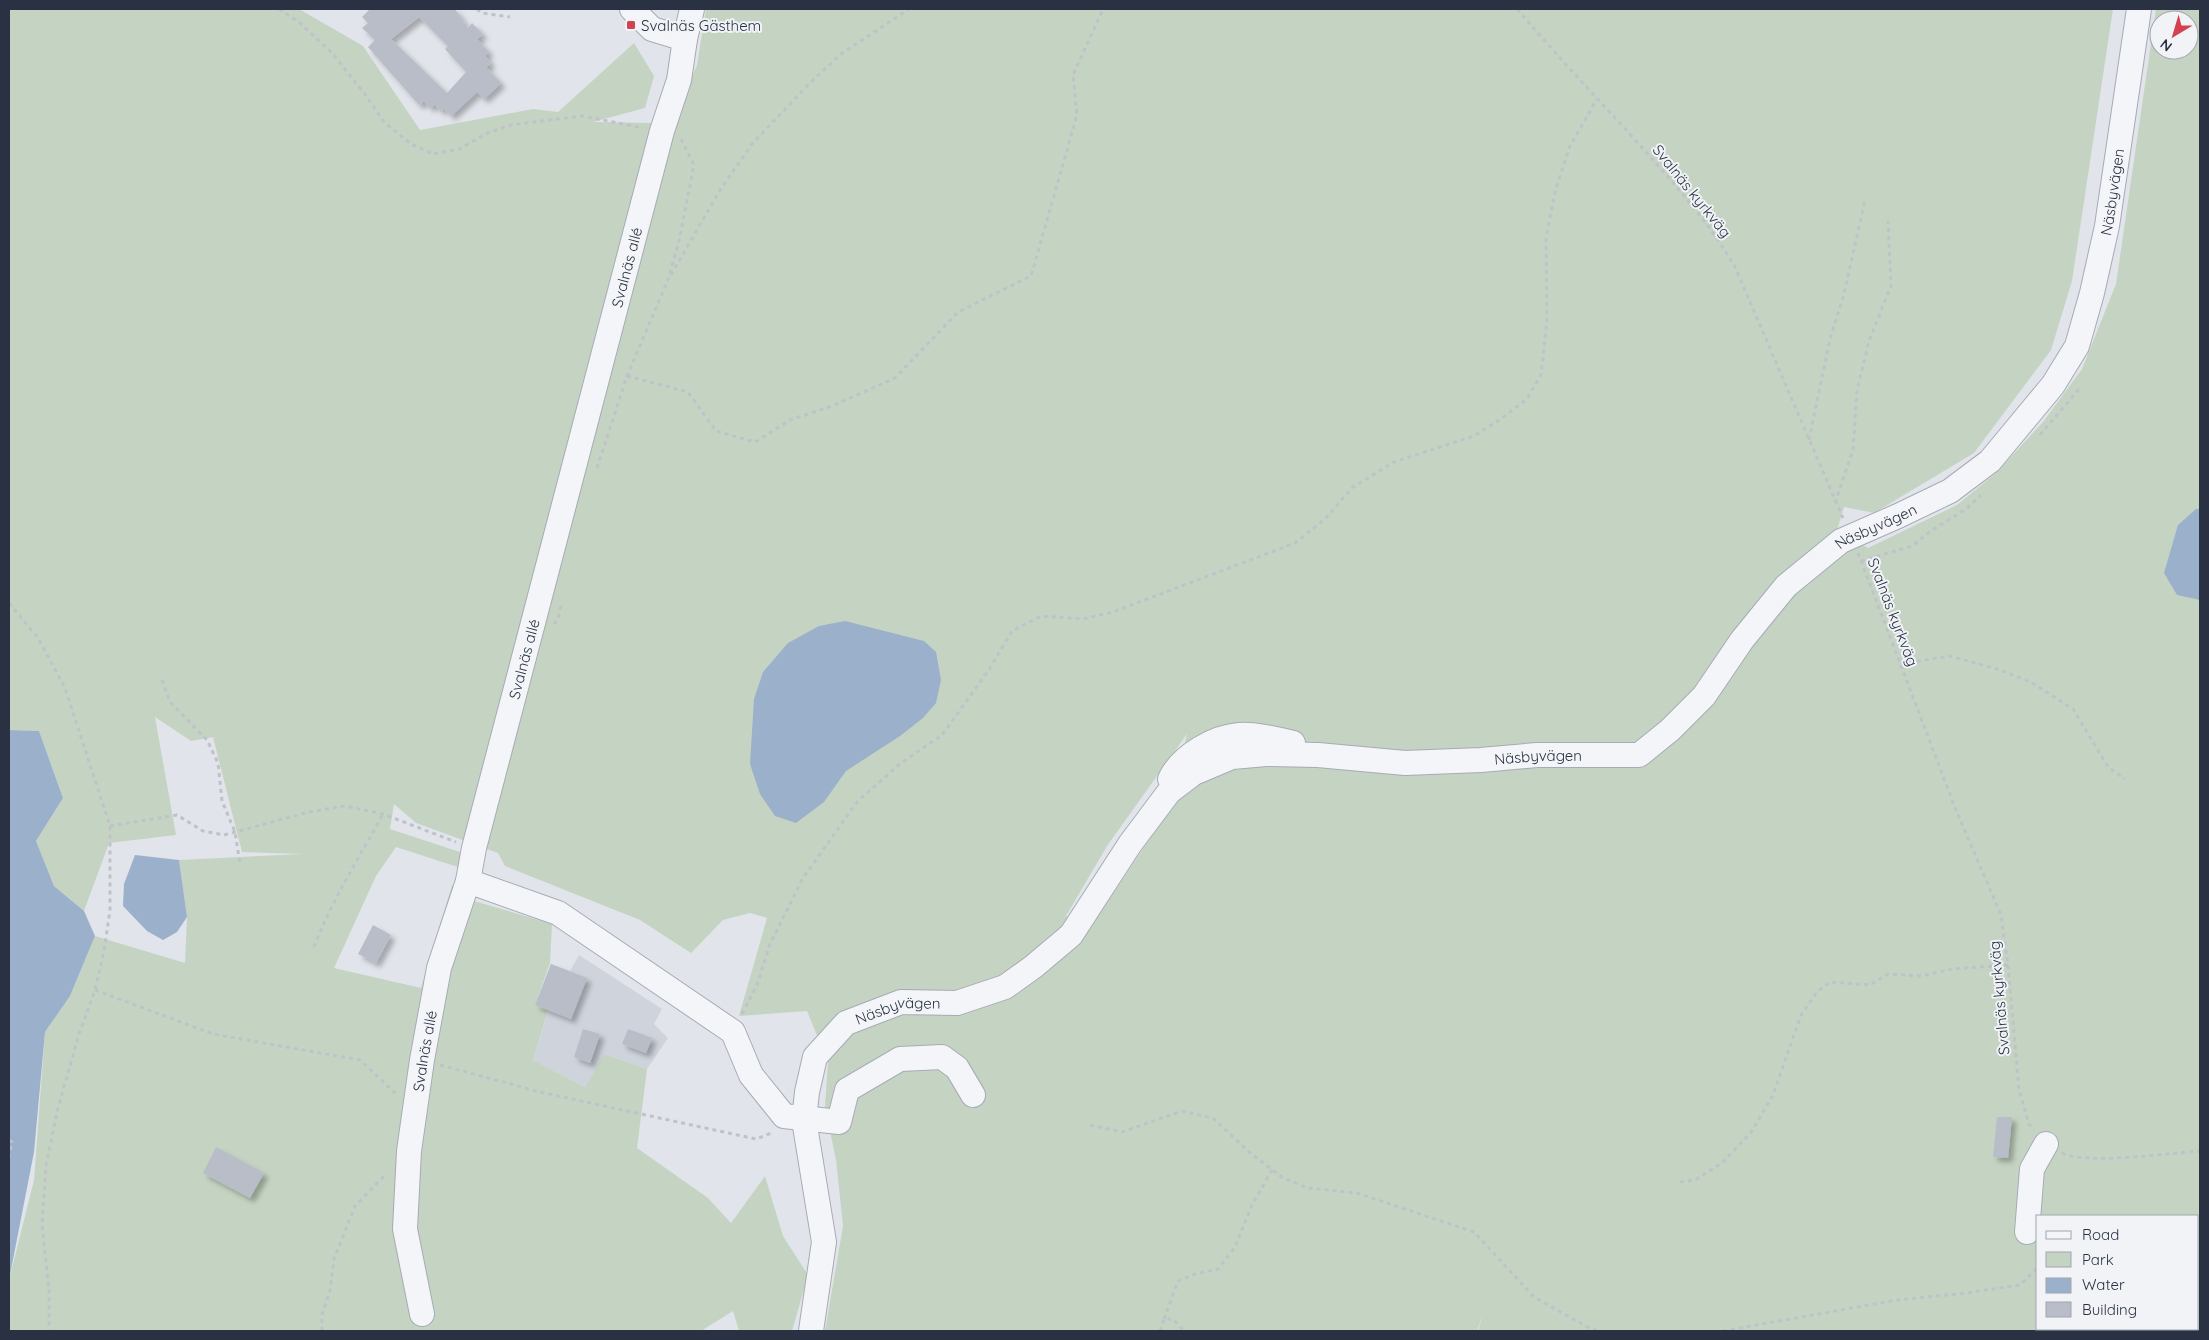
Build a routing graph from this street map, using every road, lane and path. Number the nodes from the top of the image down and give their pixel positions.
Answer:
1 (279, 9) edge
2 (477, 9) edge
3 (632, 9) edge
4 (692, 9) edge
5 (909, 9) edge
6 (1103, 9) edge
7 (1516, 9) edge
8 (2139, 9) edge
9 (510, 17) dead end
10 (685, 39) junction
11 (1597, 99) junction
12 (662, 131) junction
13 (1865, 200) dead end
14 (1888, 221) dead end
15 (668, 280) junction
16 (1808, 441) junction
17 (1835, 503) junction
18 (1852, 537) junction
19 (9, 603) edge
20 (1901, 664) junction
21 (162, 680) dead end
22 (2125, 779) dead end
23 (383, 814) junction
24 (110, 826) junction
25 (235, 832) junction
26 (474, 848) junction
27 (240, 864) dead end
28 (468, 881) junction
29 (314, 946) dead end
30 (2008, 964) junction
31 (95, 990) junction
32 (733, 1032) junction
33 (422, 1060) junction
34 (973, 1095) dead end
35 (397, 1103) dead end
36 (804, 1120) junction
37 (1090, 1125) dead end
38 (9, 1140) edge
39 (2046, 1144) junction
40 (408, 1151) junction
41 (2200, 1151) edge
42 (9, 1157) edge
43 (1272, 1170) junction
44 (1680, 1182) dead end
45 (2027, 1232) dead end
46 (2036, 1269) edge
47 (422, 1314) dead end
48 (1164, 1320) junction
49 (49, 1331) edge
50 (322, 1331) edge
51 (811, 1331) edge
52 (1160, 1331) edge
53 (1184, 1331) edge
54 (1602, 1331) edge
55 (1723, 1331) edge

1 - 12 path
2 - 9 path
3 - 10 street
4 - 10 street, Svalnäs allé
5 - 15 path
6 - 15 path
7 - 11 path, Svalnäs kyrkväg
8 - 18 street, Näsbyvägen
10 - 12 street, Svalnäs allé
11 - 16 path, Svalnäs kyrkväg
11 - 32 path
12 - 15 path
12 - 26 street, Svalnäs allé
13 - 16 path
14 - 17 path
16 - 17 path, Svalnäs kyrkväg
17 - 18 path, Svalnäs kyrkväg
18 - 20 path, Svalnäs kyrkväg
18 - 36 street, Näsbyvägen
19 - 24 path
20 - 22 path
20 - 30 path, Svalnäs kyrkväg
21 - 25 path
23 - 25 path
23 - 26 path
23 - 29 path
24 - 25 path
24 - 31 path
25 - 27 path
26 - 28 street, Svalnäs allé
28 - 32 street
28 - 33 street, Svalnäs allé
30 - 39 path, Svalnäs kyrkväg
30 - 44 path
31 - 35 path
31 - 49 path
32 - 36 street
33 - 36 path
33 - 40 street, Svalnäs allé
34 - 36 street
36 - 51 street, Näsbyvägen
37 - 43 path
38 - 42 path
39 - 41 path, Svalnäs kyrkväg
39 - 45 street
40 - 47 street, Svalnäs allé
40 - 50 path
43 - 48 path
43 - 54 path
46 - 55 path
48 - 52 path
48 - 53 path

